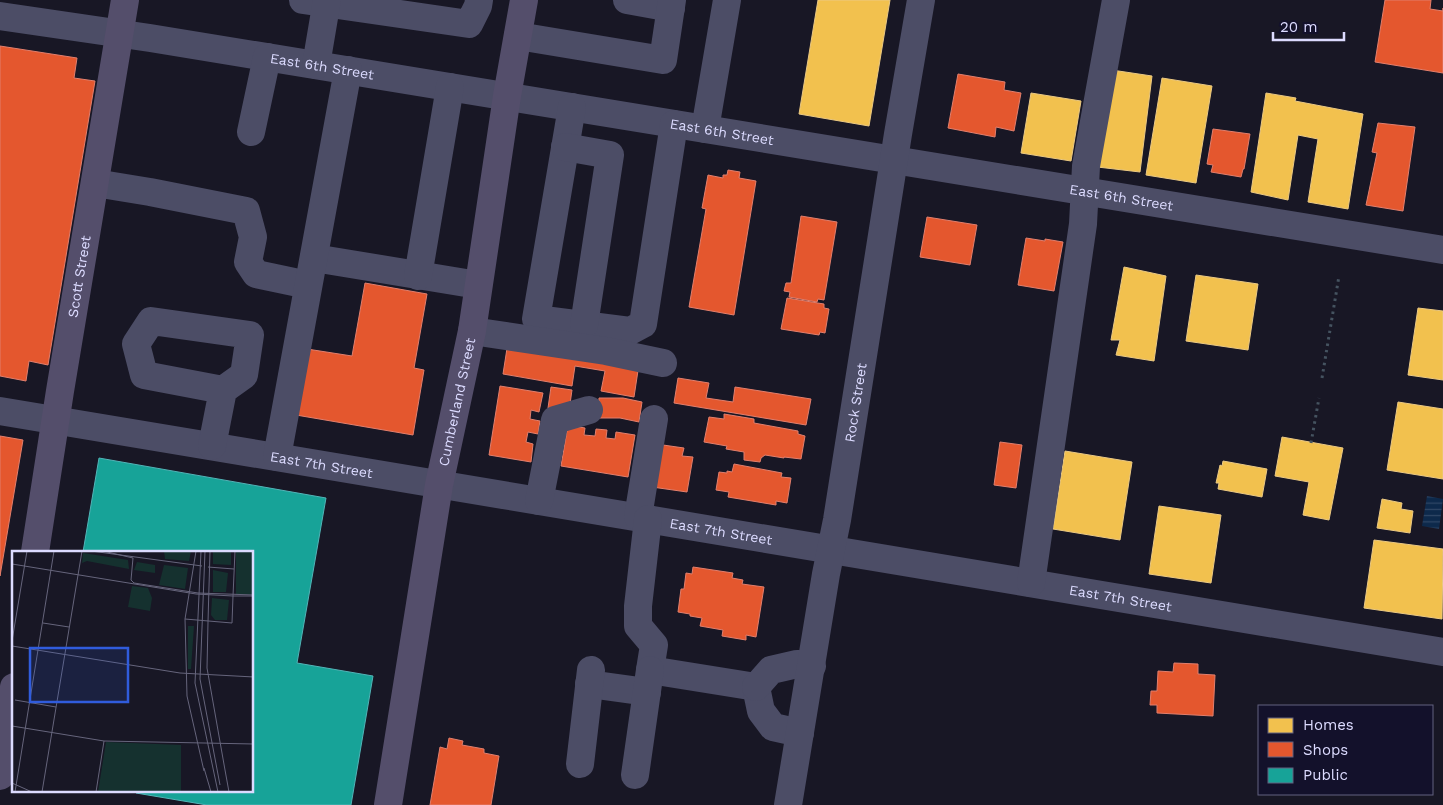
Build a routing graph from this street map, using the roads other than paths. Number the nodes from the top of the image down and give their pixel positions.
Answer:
1 (124, 0) edge
2 (524, 0) edge
3 (627, 0) edge
4 (727, 0) edge
5 (921, 0) edge
6 (1116, 0) edge
7 (319, 1) edge
8 (672, 4) edge
9 (474, 12) edge
10 (0, 16) edge
11 (119, 34) junction
12 (518, 36) junction
13 (267, 57) junction
14 (316, 65) junction
15 (348, 70) junction
16 (450, 87) junction
17 (507, 96) junction
18 (572, 107) junction
19 (674, 124) junction
20 (705, 129) junction
21 (251, 132) dead end
22 (565, 148) junction
23 (894, 160) junction
24 (94, 183) junction
25 (1086, 191) junction
26 (1443, 250) edge
27 (314, 258) junction
28 (418, 276) junction
29 (308, 285) junction
30 (478, 286) junction
31 (584, 325) junction
32 (472, 331) junction
33 (663, 363) dead end
34 (223, 390) dead end
35 (0, 410) edge
36 (589, 410) dead end
37 (654, 419) dead end
38 (56, 420) junction
39 (212, 446) junction
40 (277, 457) junction
41 (439, 485) junction
42 (539, 501) junction
43 (643, 518) junction
44 (832, 549) junction
45 (35, 551) edge
46 (1031, 583) junction
47 (1443, 652) edge
48 (812, 666) junction
49 (649, 681) junction
50 (756, 687) junction
51 (12, 700) edge
52 (800, 733) junction
53 (580, 764) dead end
54 (635, 775) dead end
55 (0, 776) edge
56 (388, 805) edge
57 (788, 805) edge

1 - 11 main road, Scott Street
2 - 12 main road, Cumberland Street
3 - 8 street
4 - 20 street
5 - 23 street, Rock Street
6 - 25 street
7 - 9 street
7 - 14 street
8 - 12 street
10 - 11 street, East 6th Street
11 - 13 street, East 6th Street
11 - 24 main road, Scott Street
12 - 17 main road, Cumberland Street
13 - 14 street, East 6th Street
13 - 21 street
14 - 15 street, East 6th Street
15 - 16 street, East 6th Street
15 - 27 street
16 - 17 street, East 6th Street
16 - 28 street
17 - 18 street, East 6th Street
17 - 30 main road, Cumberland Street
18 - 19 street, East 6th Street
18 - 22 street
19 - 20 street, East 6th Street
19 - 31 street
20 - 23 street, East 6th Street
22 - 31 street
22 - 31 street
23 - 25 street, East 6th Street
23 - 44 street, Rock Street
24 - 29 street
24 - 38 main road, Scott Street
25 - 26 street, East 6th Street
25 - 46 street
27 - 28 street
27 - 29 street
28 - 30 street
29 - 40 street
30 - 32 main road, Cumberland Street
32 - 33 street
32 - 41 main road, Cumberland Street
34 - 39 street
35 - 38 street, East 7th Street
36 - 42 street
37 - 43 street
38 - 39 street, East 7th Street
38 - 45 main road, Scott Street
39 - 40 street, East 7th Street
40 - 41 street, East 7th Street
41 - 42 street, East 7th Street
41 - 56 main road, Cumberland Street
42 - 43 street, East 7th Street
43 - 44 street, East 7th Street
43 - 49 street
44 - 46 street, East 7th Street
44 - 48 street, Rock Street
46 - 47 street, East 7th Street
48 - 50 street
48 - 52 street, Rock Street
49 - 50 street
49 - 53 street
49 - 54 street
50 - 52 street
51 - 55 main road
52 - 57 street, Rock Street

